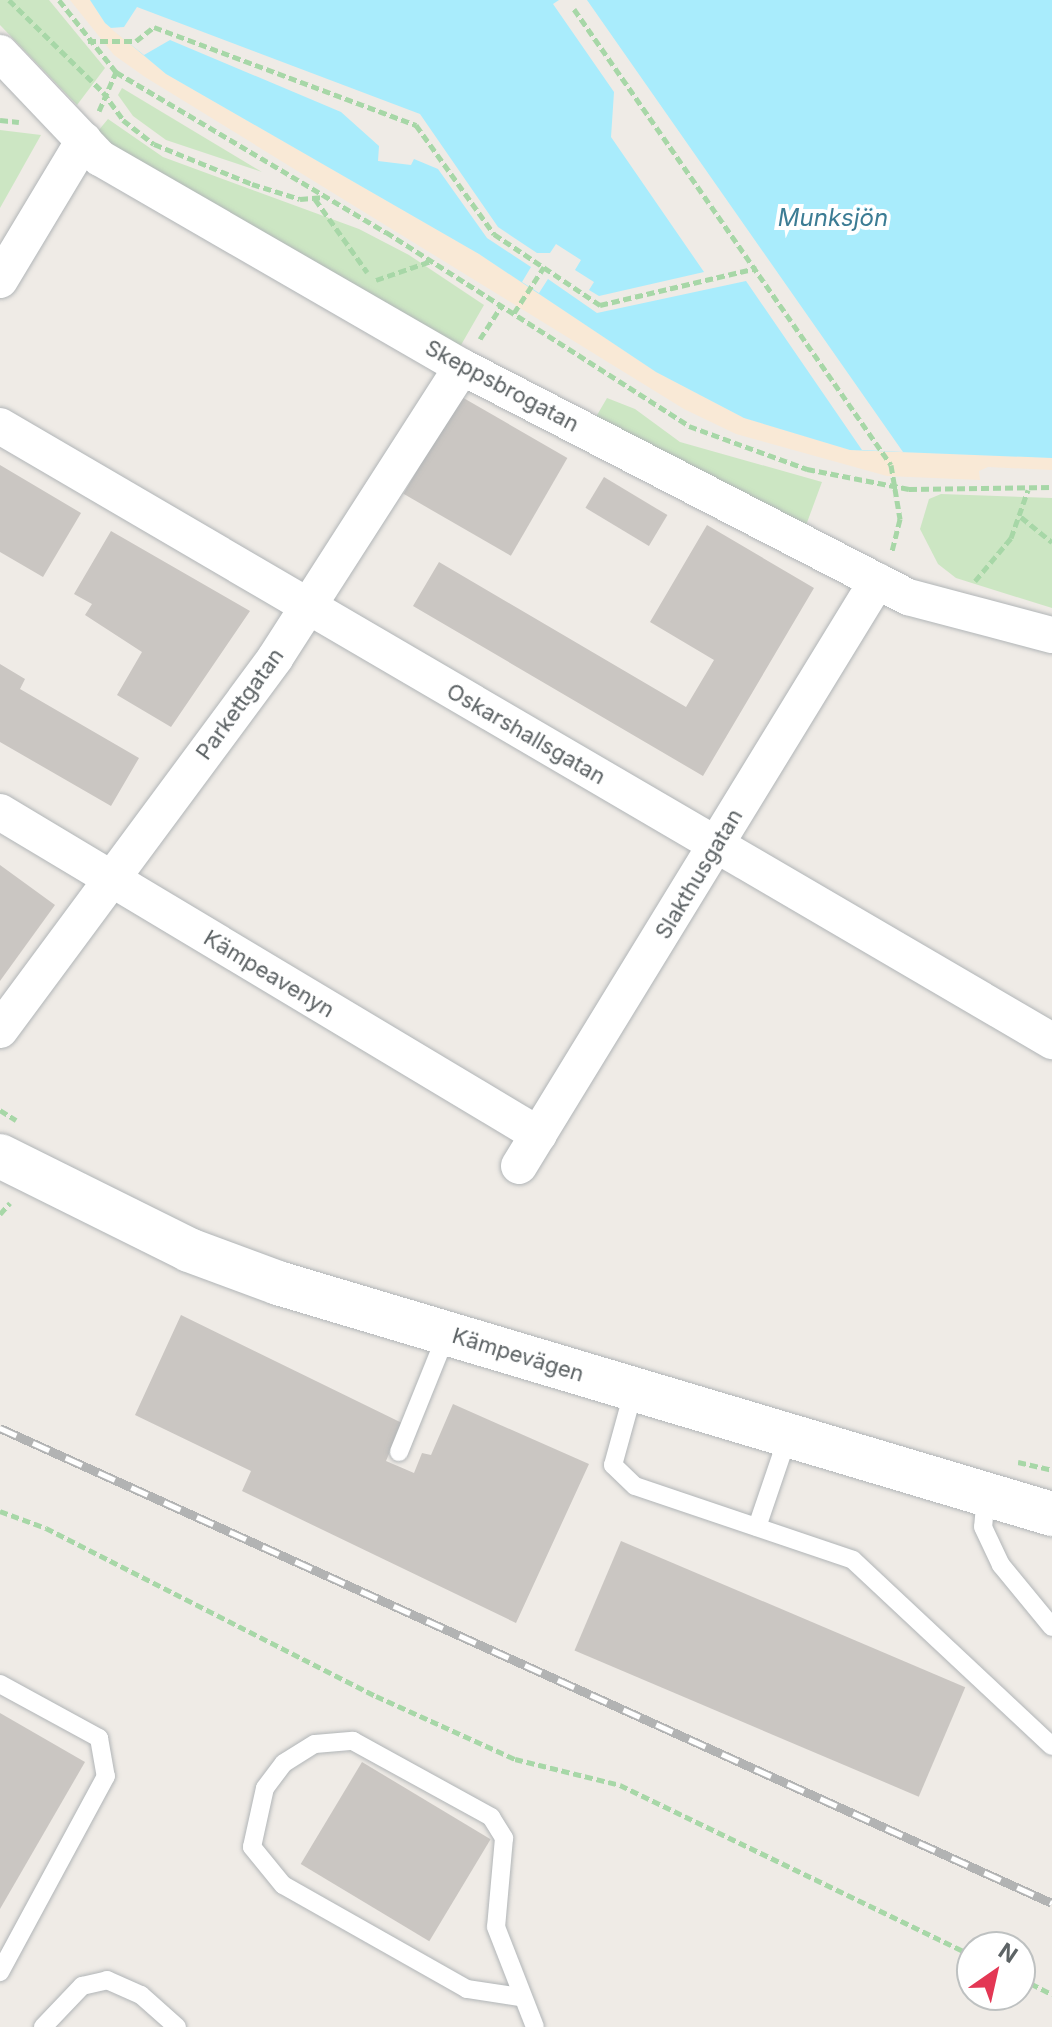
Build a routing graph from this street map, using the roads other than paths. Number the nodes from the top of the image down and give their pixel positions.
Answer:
1 (0, 53) edge
2 (84, 140) junction
3 (0, 280) edge
4 (462, 367) junction
5 (0, 426) edge
6 (877, 581) junction
7 (310, 608) junction
8 (1052, 635) edge
9 (0, 812) edge
10 (717, 845) junction
11 (111, 879) junction
12 (0, 1030) edge
13 (1052, 1041) edge
14 (539, 1135) junction
15 (13, 1141) edge
16 (519, 1166) dead end
17 (447, 1333) junction
18 (634, 1389) junction
19 (788, 1436) junction
20 (399, 1452) dead end
21 (997, 1478) junction
22 (1052, 1514) edge
23 (757, 1527) junction
24 (1052, 1627) edge
25 (0, 1684) edge
26 (1052, 1746) edge
27 (0, 1972) edge
28 (520, 1997) junction
29 (43, 2027) edge
30 (177, 2027) edge
31 (535, 2027) edge

1 - 2 street, Skeppsbrogatan
2 - 3 street
2 - 4 street, Skeppsbrogatan
4 - 6 street, Skeppsbrogatan
4 - 7 street, Parkettgatan
5 - 7 street, Oskarshallsgatan
6 - 8 street, Skeppsbrogatan
6 - 10 street, Slakthusgatan
7 - 10 street, Oskarshallsgatan
7 - 11 street, Parkettgatan
9 - 11 street, Kämpeavenyn
10 - 13 street, Oskarshallsgatan
10 - 14 street, Slakthusgatan
11 - 12 street, Parkettgatan
11 - 14 street, Kämpeavenyn
14 - 16 street, Slakthusgatan
15 - 17 main road, Kämpevägen
17 - 18 main road, Kämpevägen
17 - 20 lane
18 - 19 main road, Kämpevägen
18 - 23 lane
19 - 21 main road, Kämpevägen
19 - 23 lane
21 - 22 main road, Kämpevägen
21 - 24 lane
23 - 26 lane
25 - 27 lane
28 - 28 lane
28 - 31 lane
29 - 30 lane

